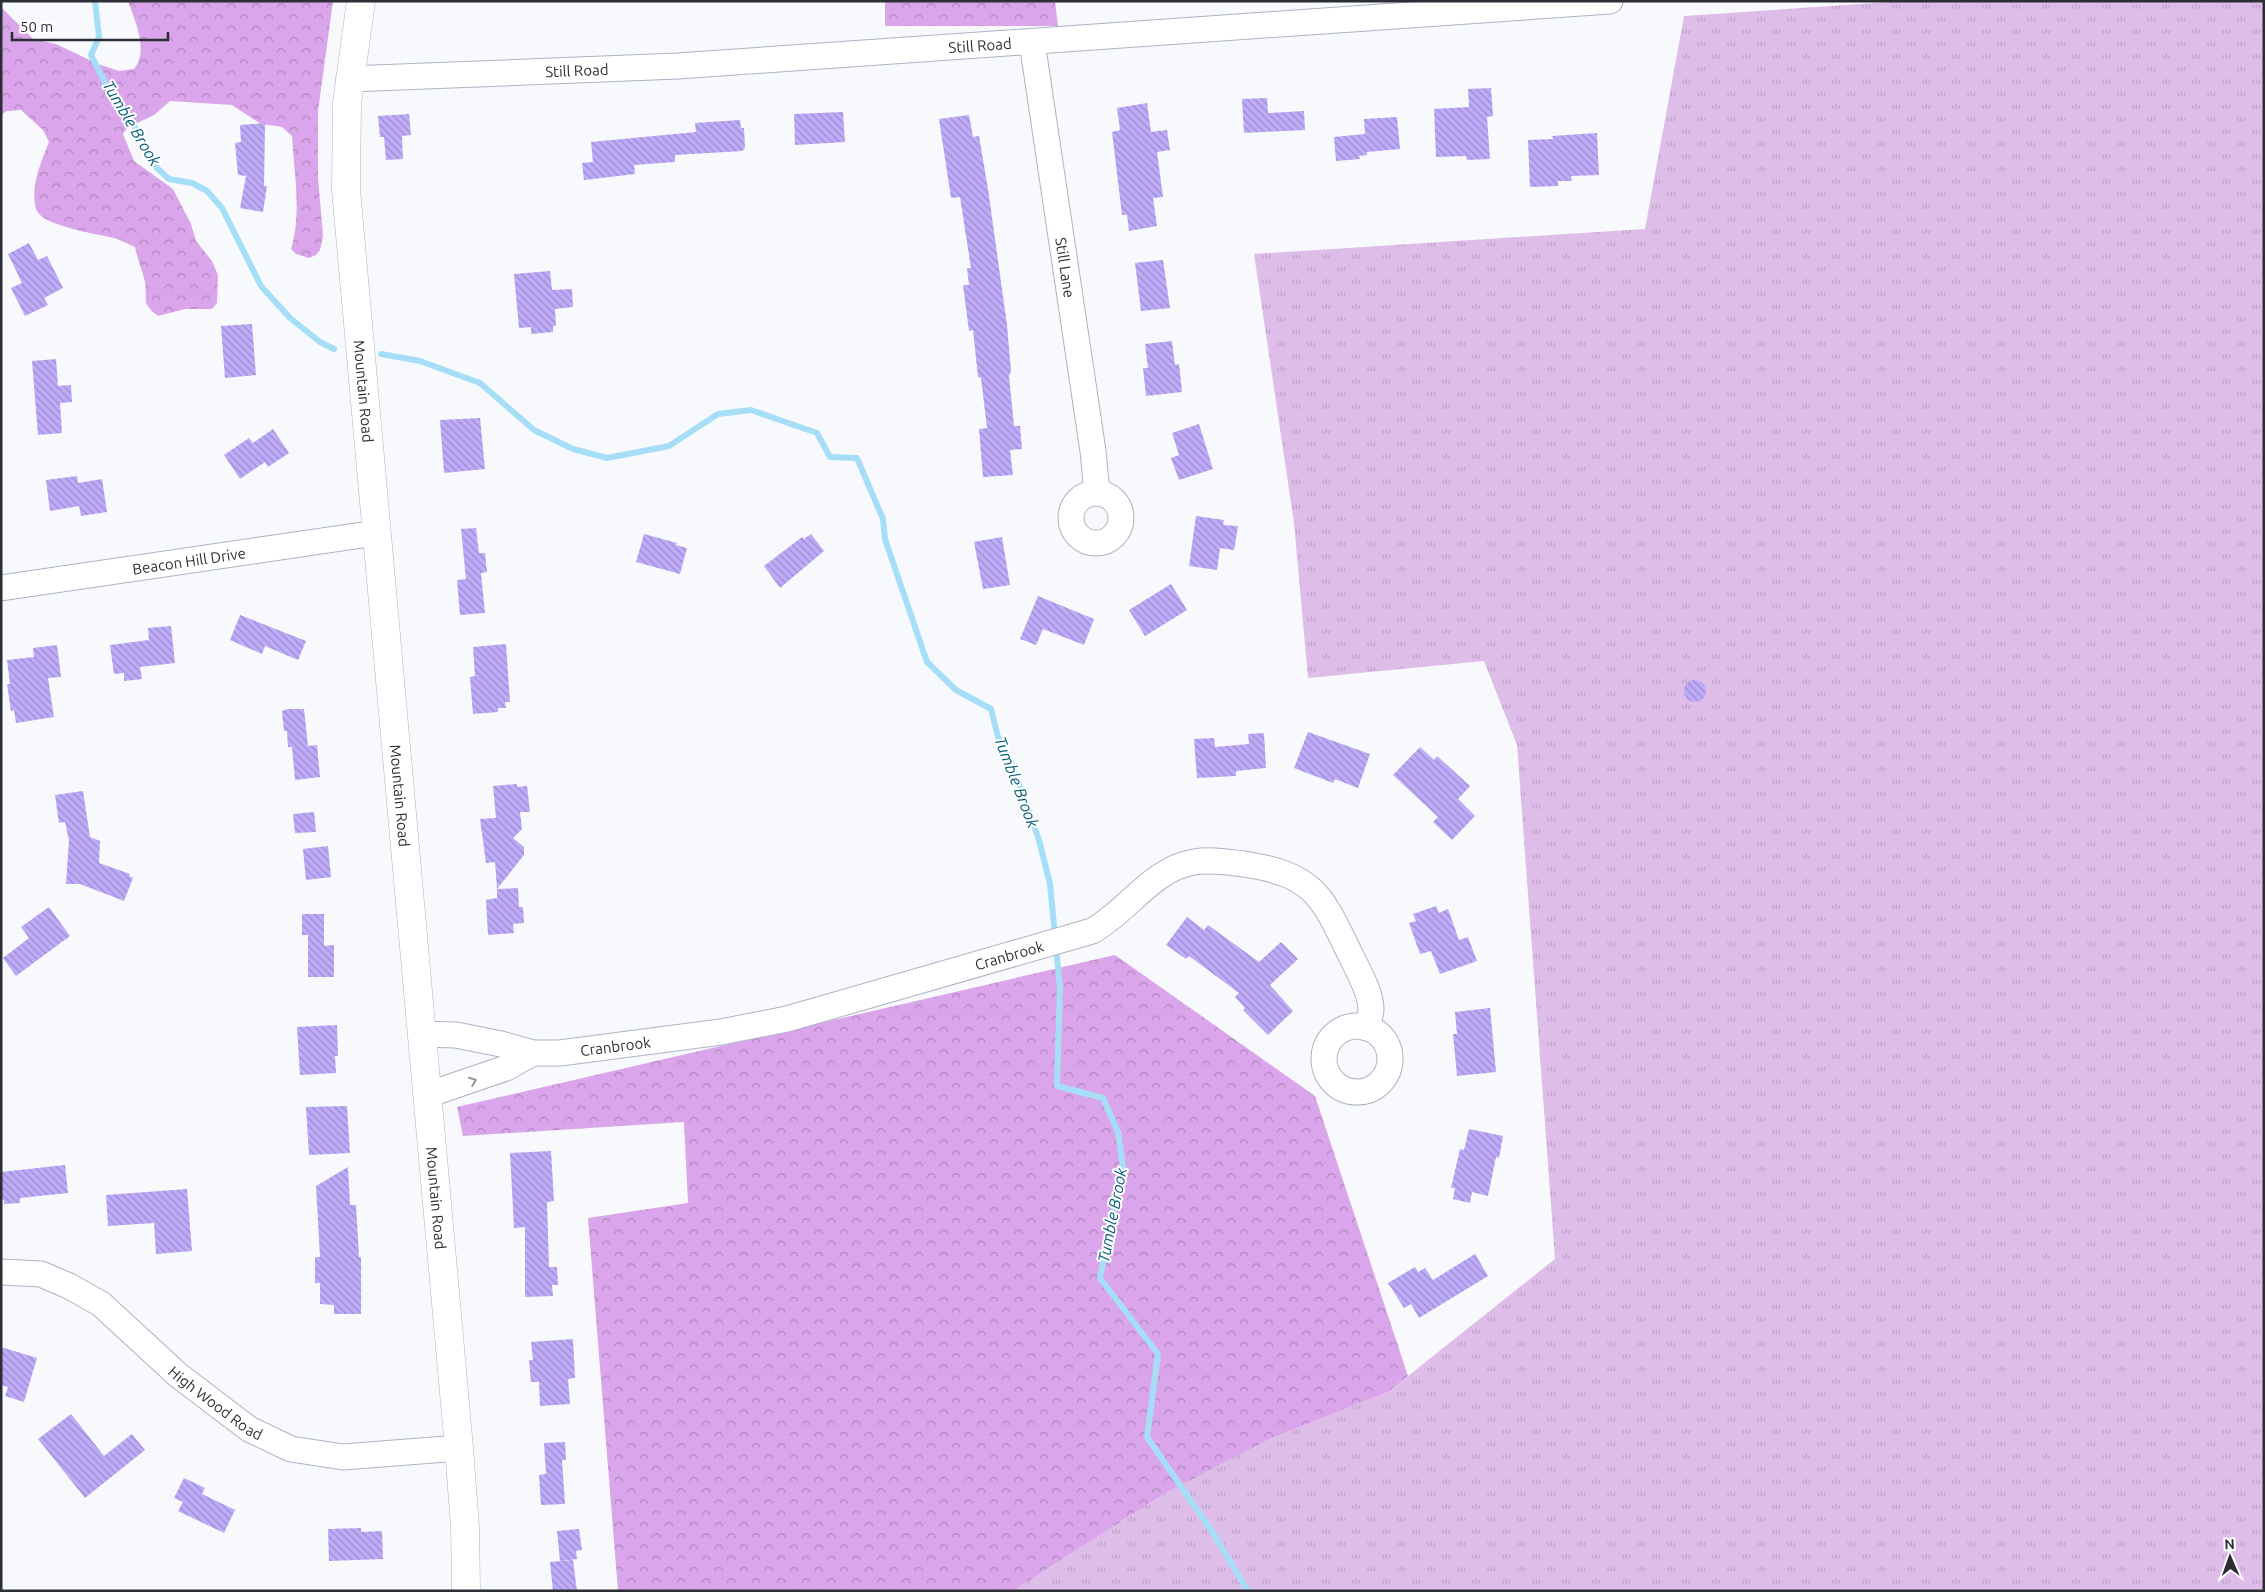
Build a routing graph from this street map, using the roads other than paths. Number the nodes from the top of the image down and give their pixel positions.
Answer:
1 (361, 1) edge
2 (1610, 1) edge
3 (1032, 42) junction
4 (349, 79) junction
5 (1097, 493) dead end
6 (376, 533) junction
7 (1, 588) edge
8 (1366, 1028) dead end
9 (422, 1034) junction
10 (533, 1053) junction
11 (427, 1095) junction
12 (1, 1272) edge
13 (460, 1448) junction
14 (466, 1591) edge

1 - 4 main road, Mountain Road
2 - 3 street, Still Road
3 - 4 street, Still Road
3 - 5 street, Still Lane
4 - 6 main road, Mountain Road
6 - 7 street, Beacon Hill Drive
6 - 9 main road, Mountain Road
8 - 10 street, Cranbrook
9 - 10 street, Cranbrook
9 - 11 main road, Mountain Road
11 -> 10 street, Cranbrook
11 - 13 main road, Mountain Road
12 - 13 street, High Wood Road
13 - 14 main road, Mountain Road

